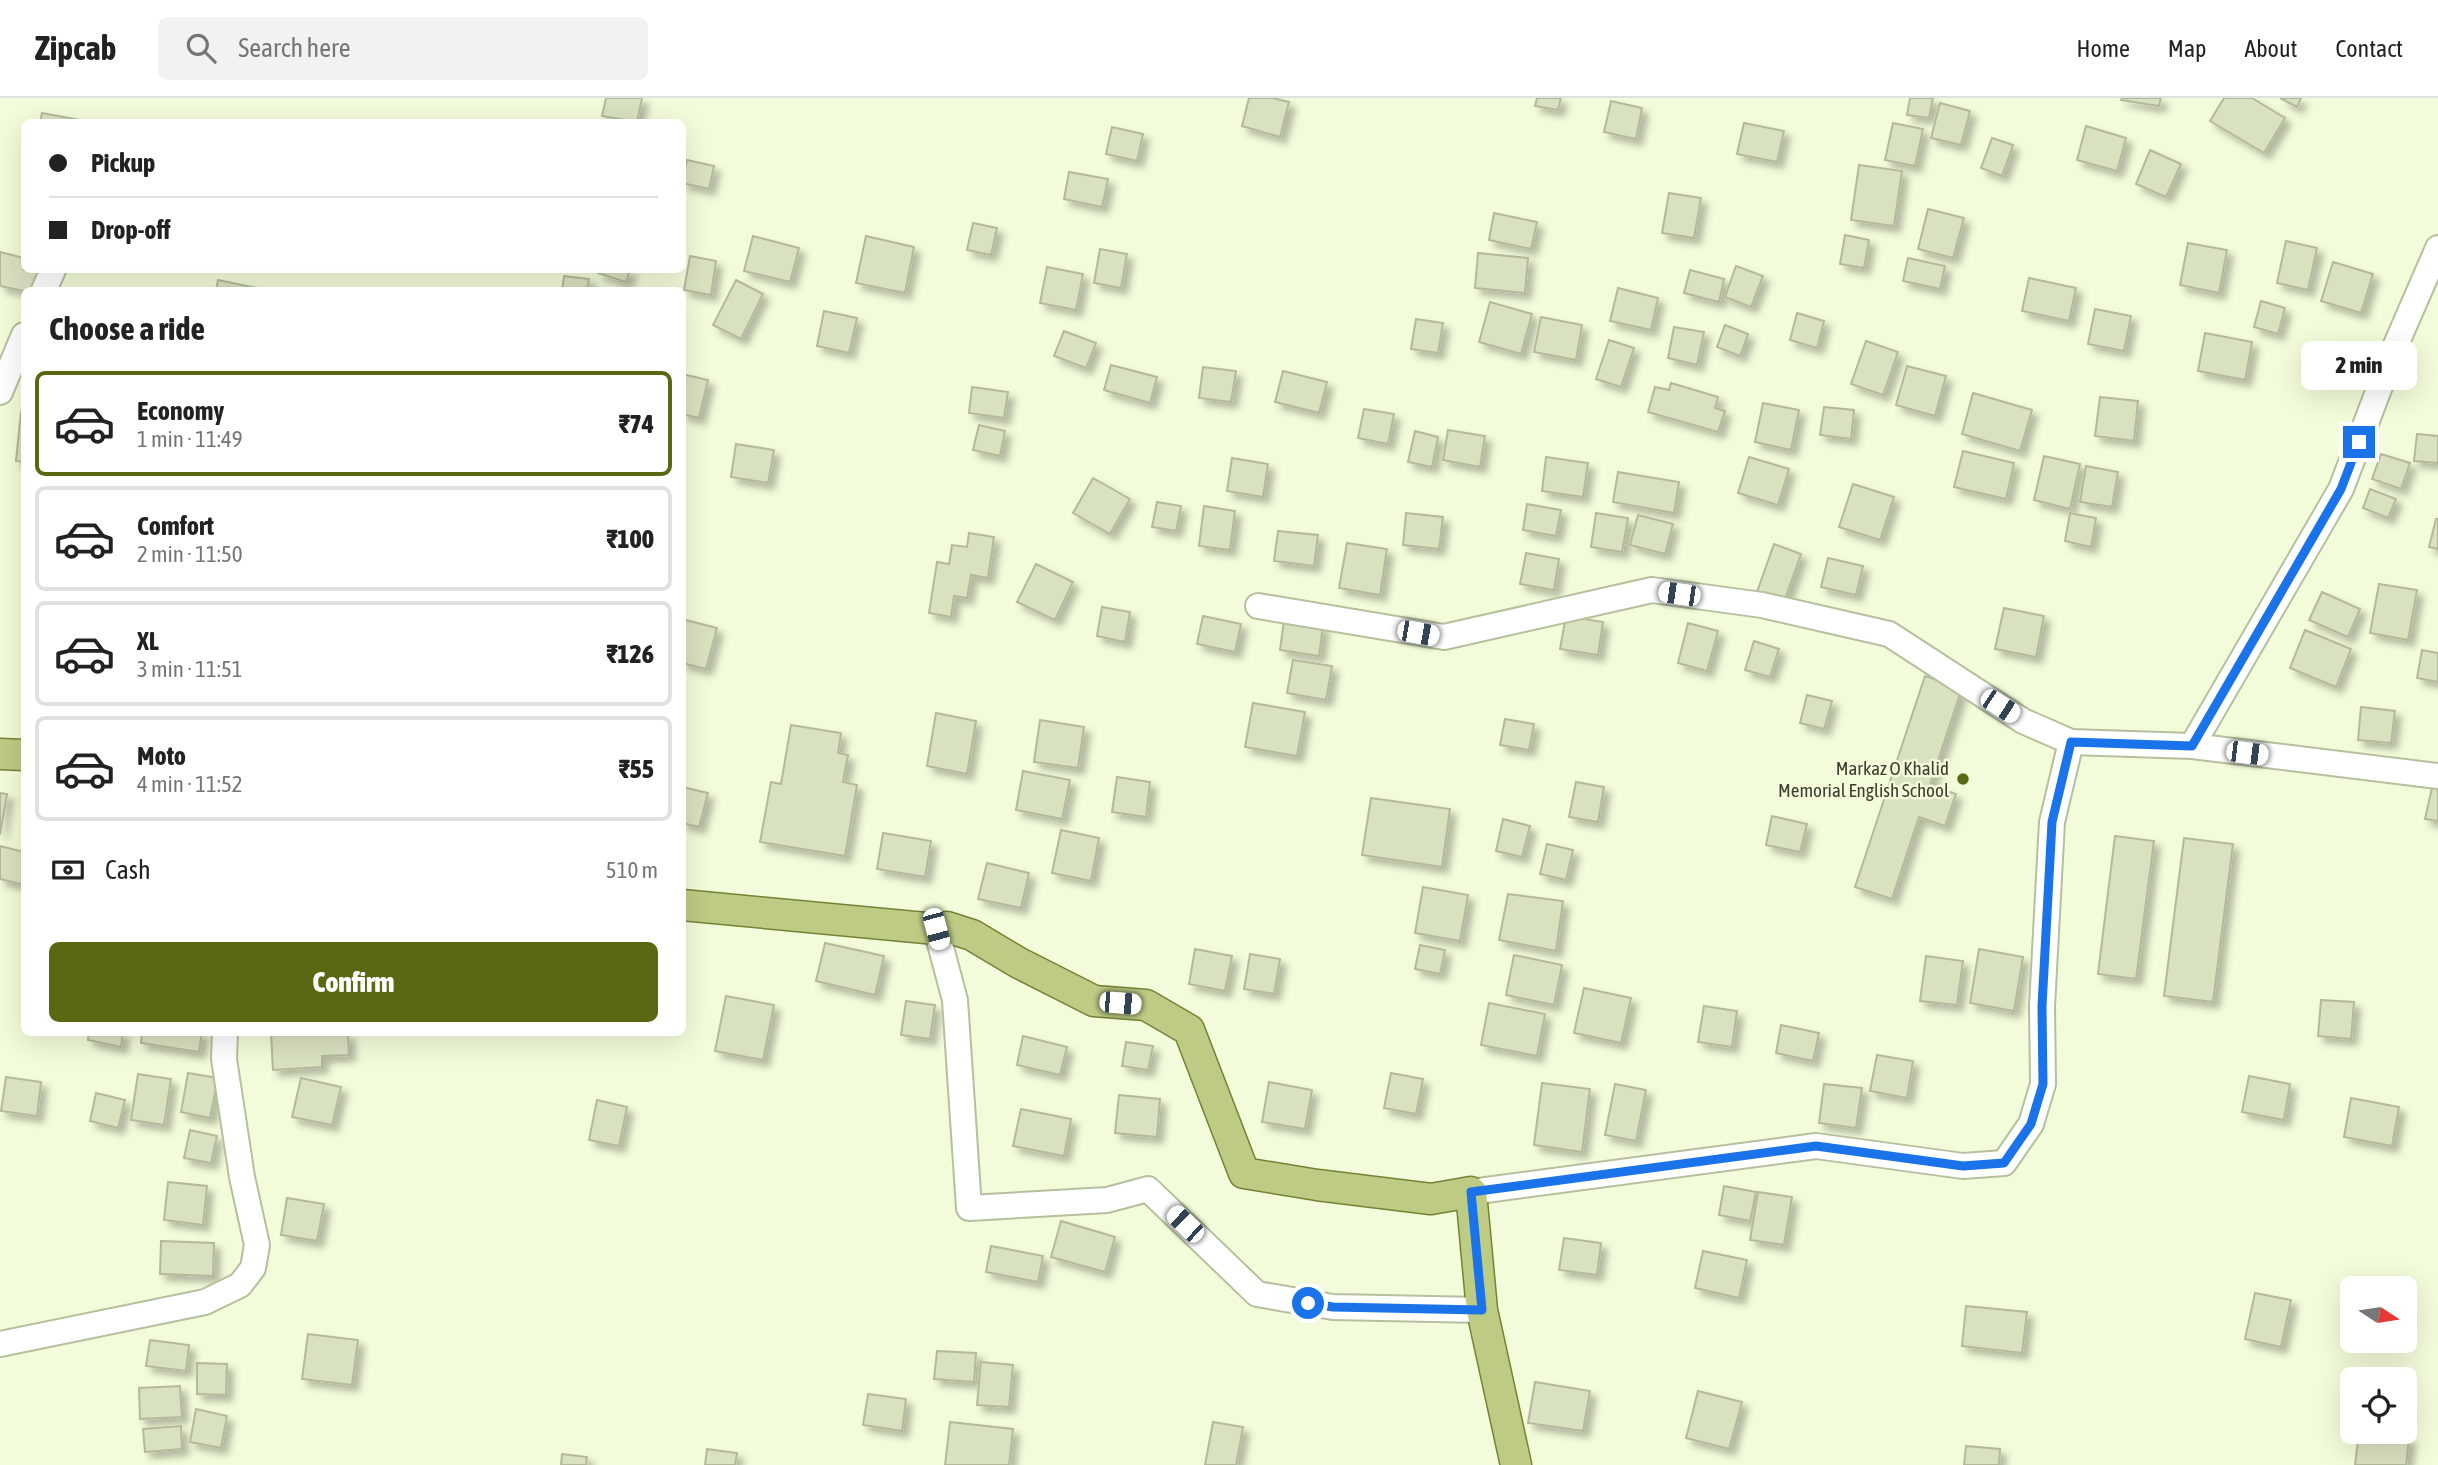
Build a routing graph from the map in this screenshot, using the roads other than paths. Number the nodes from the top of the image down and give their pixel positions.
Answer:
1 (2438, 248) edge
2 (21, 342) edge
3 (0, 391) edge
4 (1258, 606) dead end
5 (2071, 742) junction
6 (2192, 746) junction
7 (0, 754) edge
8 (21, 755) edge
9 (2438, 776) edge
10 (686, 905) edge
11 (936, 929) junction
12 (225, 1036) edge
13 (1471, 1192) junction
14 (1482, 1310) junction
15 (0, 1344) edge
16 (1516, 1465) edge

1 - 6 street
2 - 3 street
4 - 5 street
5 - 6 street
5 - 13 street
6 - 9 street
7 - 8 main road
10 - 11 main road
11 - 13 main road
11 - 14 street
12 - 15 street
13 - 14 main road
14 - 16 main road

